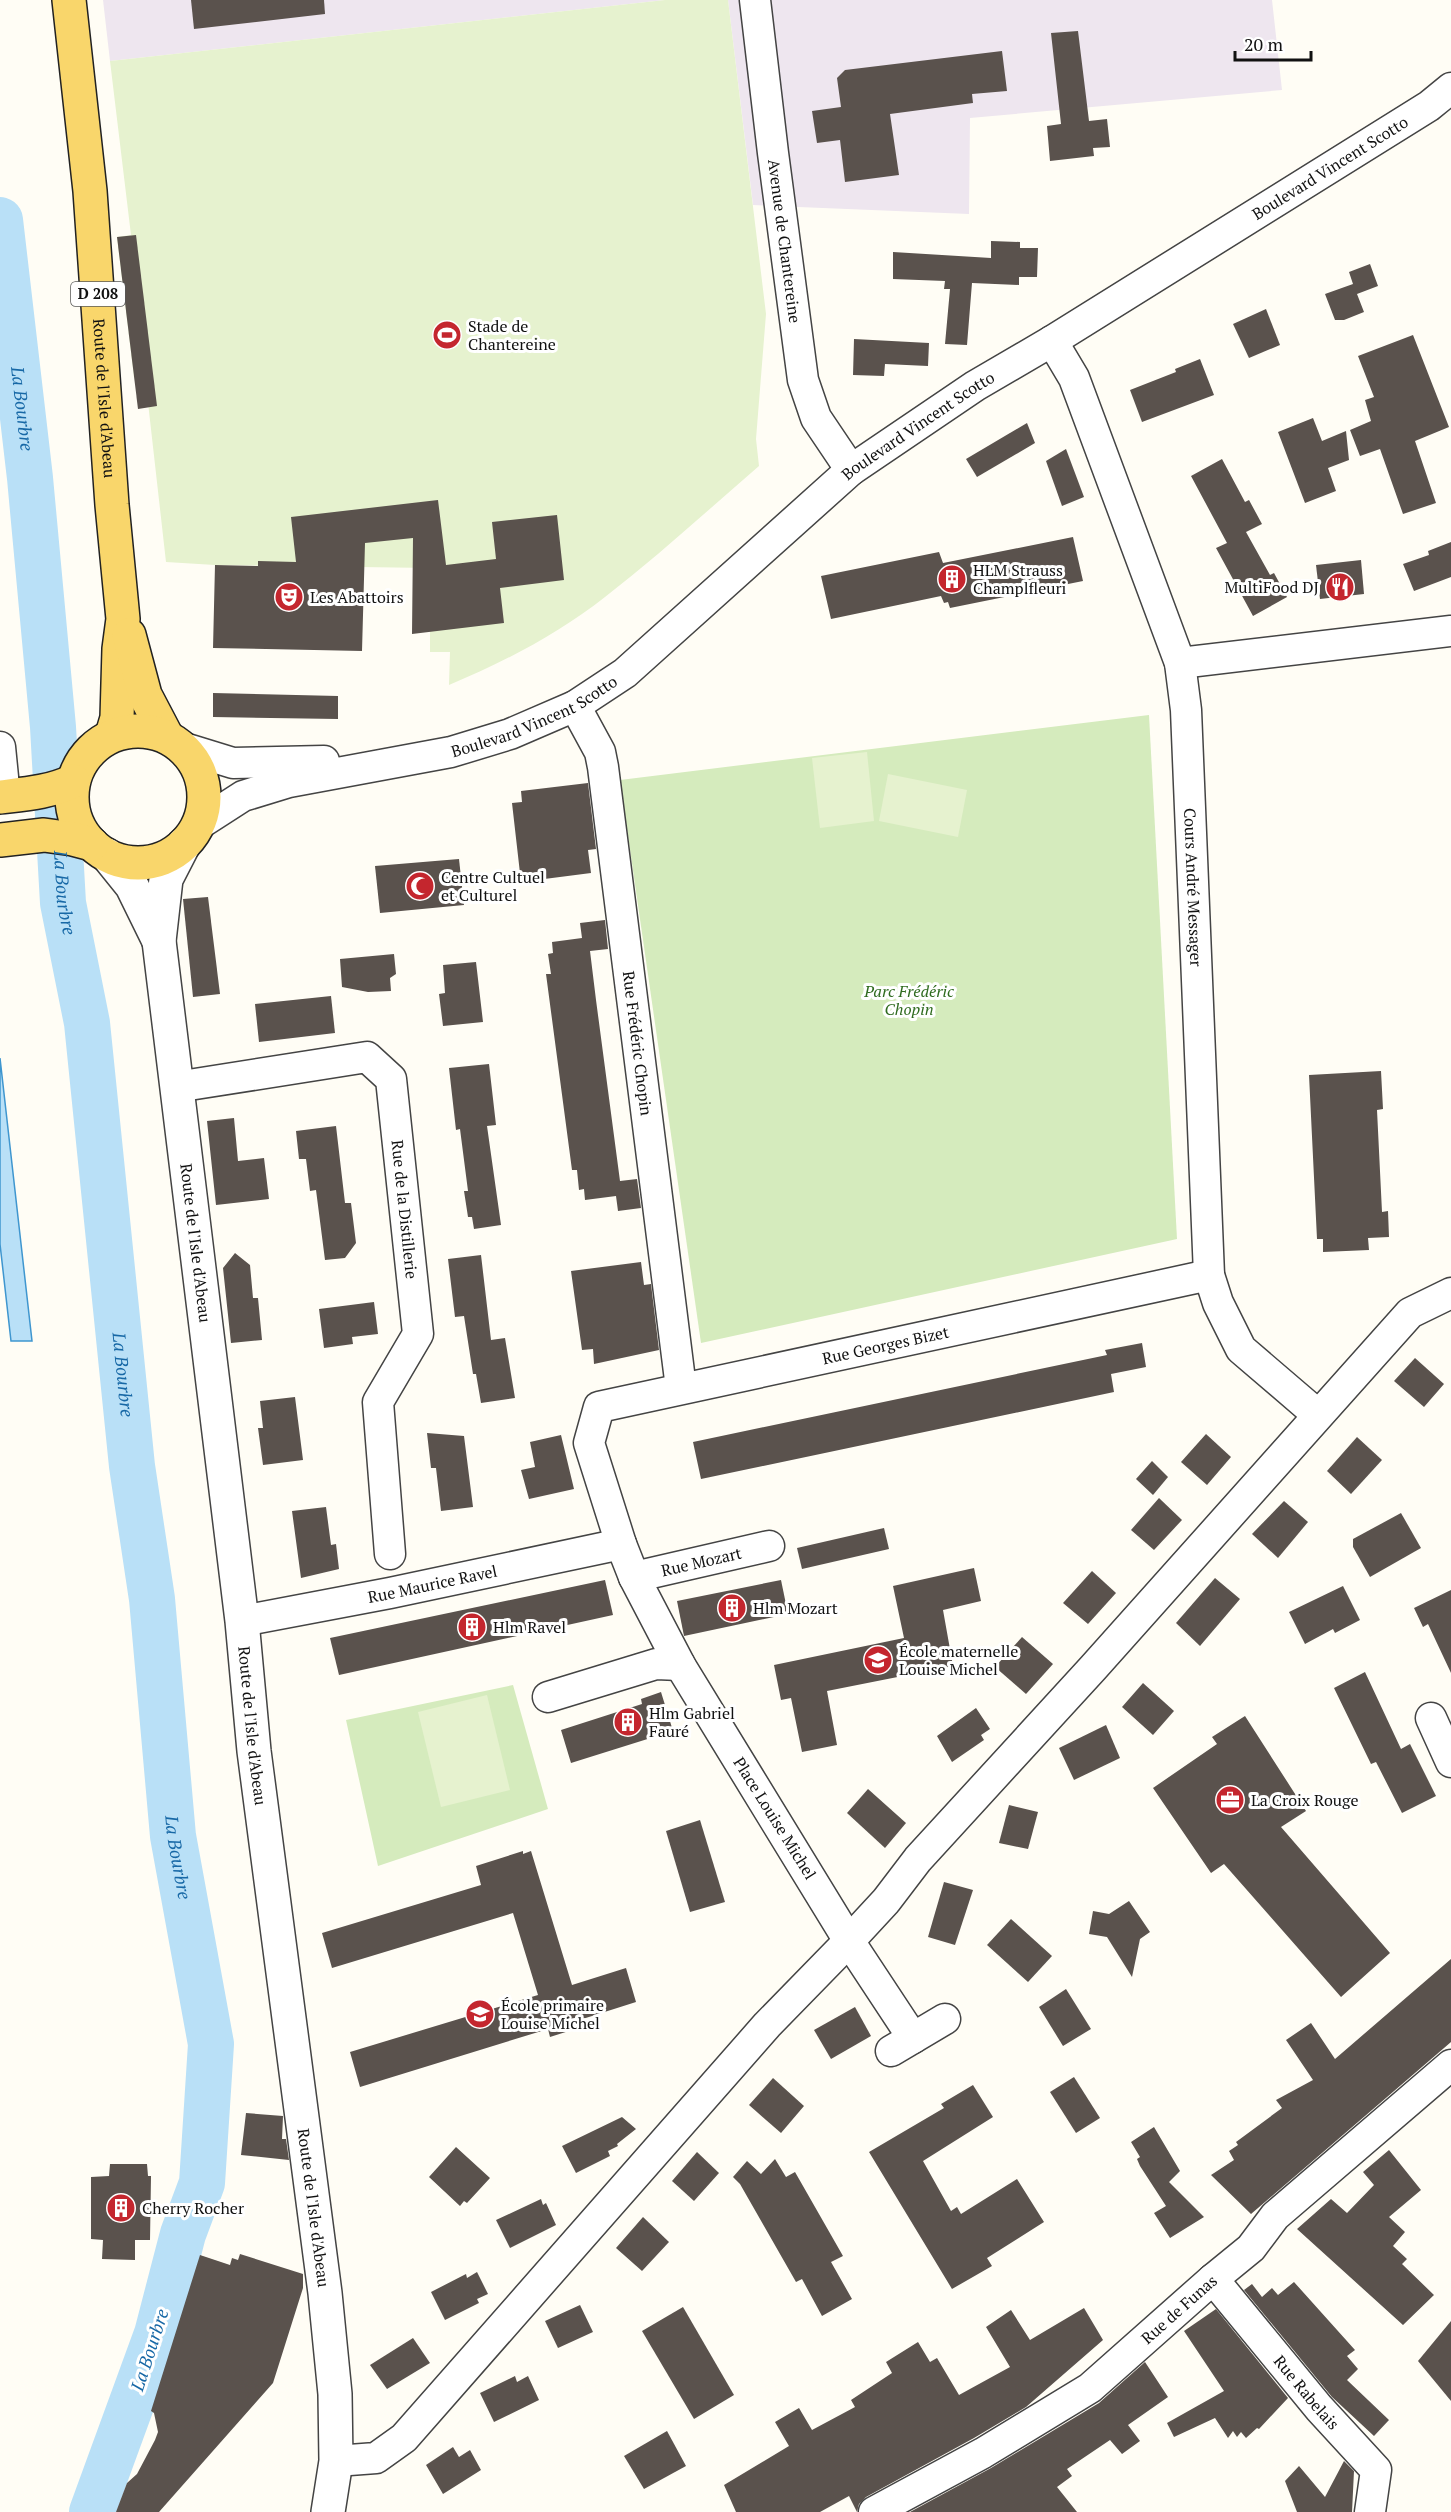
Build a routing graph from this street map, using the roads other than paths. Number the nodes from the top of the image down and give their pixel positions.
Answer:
1 (69, 0) edge
2 (755, 0) edge
3 (1451, 88) edge
4 (1052, 341) junction
5 (851, 470) junction
6 (123, 619) junction
7 (1451, 631) edge
8 (1180, 663) junction
9 (574, 706) junction
10 (112, 735) junction
11 (174, 742) junction
12 (0, 747) edge
13 (396, 762) junction
14 (35, 791) edge
15 (191, 835) junction
16 (0, 840) edge
17 (79, 843) junction
18 (159, 940) junction
19 (176, 1087) junction
20 (1209, 1275) junction
21 (1451, 1293) edge
22 (681, 1388) junction
23 (1318, 1415) junction
24 (589, 1443) joint
25 (621, 1544) junction
26 (769, 1546) dead end
27 (390, 1554) dead end
28 (634, 1577) junction
29 (242, 1621) junction
30 (680, 1665) junction
31 (548, 1697) dead end
32 (1431, 1718) dead end
33 (1451, 1762) edge
34 (849, 1941) junction
35 (945, 2019) dead end
36 (1451, 2065) edge
37 (1213, 2279) junction
38 (336, 2461) junction
39 (877, 2511) edge
40 (328, 2512) edge
41 (1370, 2512) edge

1 - 6 main road, Route de l'Isle d'Abeau / D 208
2 - 5 street, Avenue de Chantereine
3 - 4 street, Boulevard Vincent Scotto
4 - 5 street, Boulevard Vincent Scotto
4 - 8 street, Cours André Messager
5 - 9 street, Boulevard Vincent Scotto
6 - 10 main road, Route de l'Isle d'Abeau / D 208
6 - 11 main road, Route de l'Isle d'Abeau / D 208
7 - 8 street
8 - 20 street, Cours André Messager
9 - 13 street, Boulevard Vincent Scotto
9 - 22 street, Rue Frédéric Chopin
10 - 11 main road
10 - 14 main road
11 - 13 street, Boulevard Vincent Scotto
11 - 15 main road, Route de l'Isle d'Abeau
12 - 14 street
13 - 15 street, Boulevard Vincent Scotto
14 - 17 main road
15 - 17 main road
15 - 18 street, Route de l'Isle d'Abeau
16 - 17 main road
17 - 18 street, Route de l'Isle d'Abeau
18 - 19 street, Route de l'Isle d'Abeau
19 - 27 street, Rue de la Distillerie
19 - 29 street, Route de l'Isle d'Abeau
20 - 22 street, Rue Georges Bizet
20 - 23 street, Cours André Messager
21 - 23 street
22 - 24 street, Rue Georges Bizet
23 - 34 street
24 - 25 street, Place Louise Michel
25 - 28 street, Place Louise Michel
25 - 29 street, Rue Maurice Ravel
26 - 28 street, Rue Mozart
28 - 30 street, Place Louise Michel
29 - 38 street, Route de l'Isle d'Abeau
30 - 31 street
30 - 34 street, Place Louise Michel
32 - 33 street
34 - 35 street, Place Louise Michel
34 - 38 street
36 - 37 street, Rue de Funas
37 - 39 street, Rue de Funas
37 - 41 street, Rue Rabelais
38 - 40 street, Route de l'Isle d'Abeau

